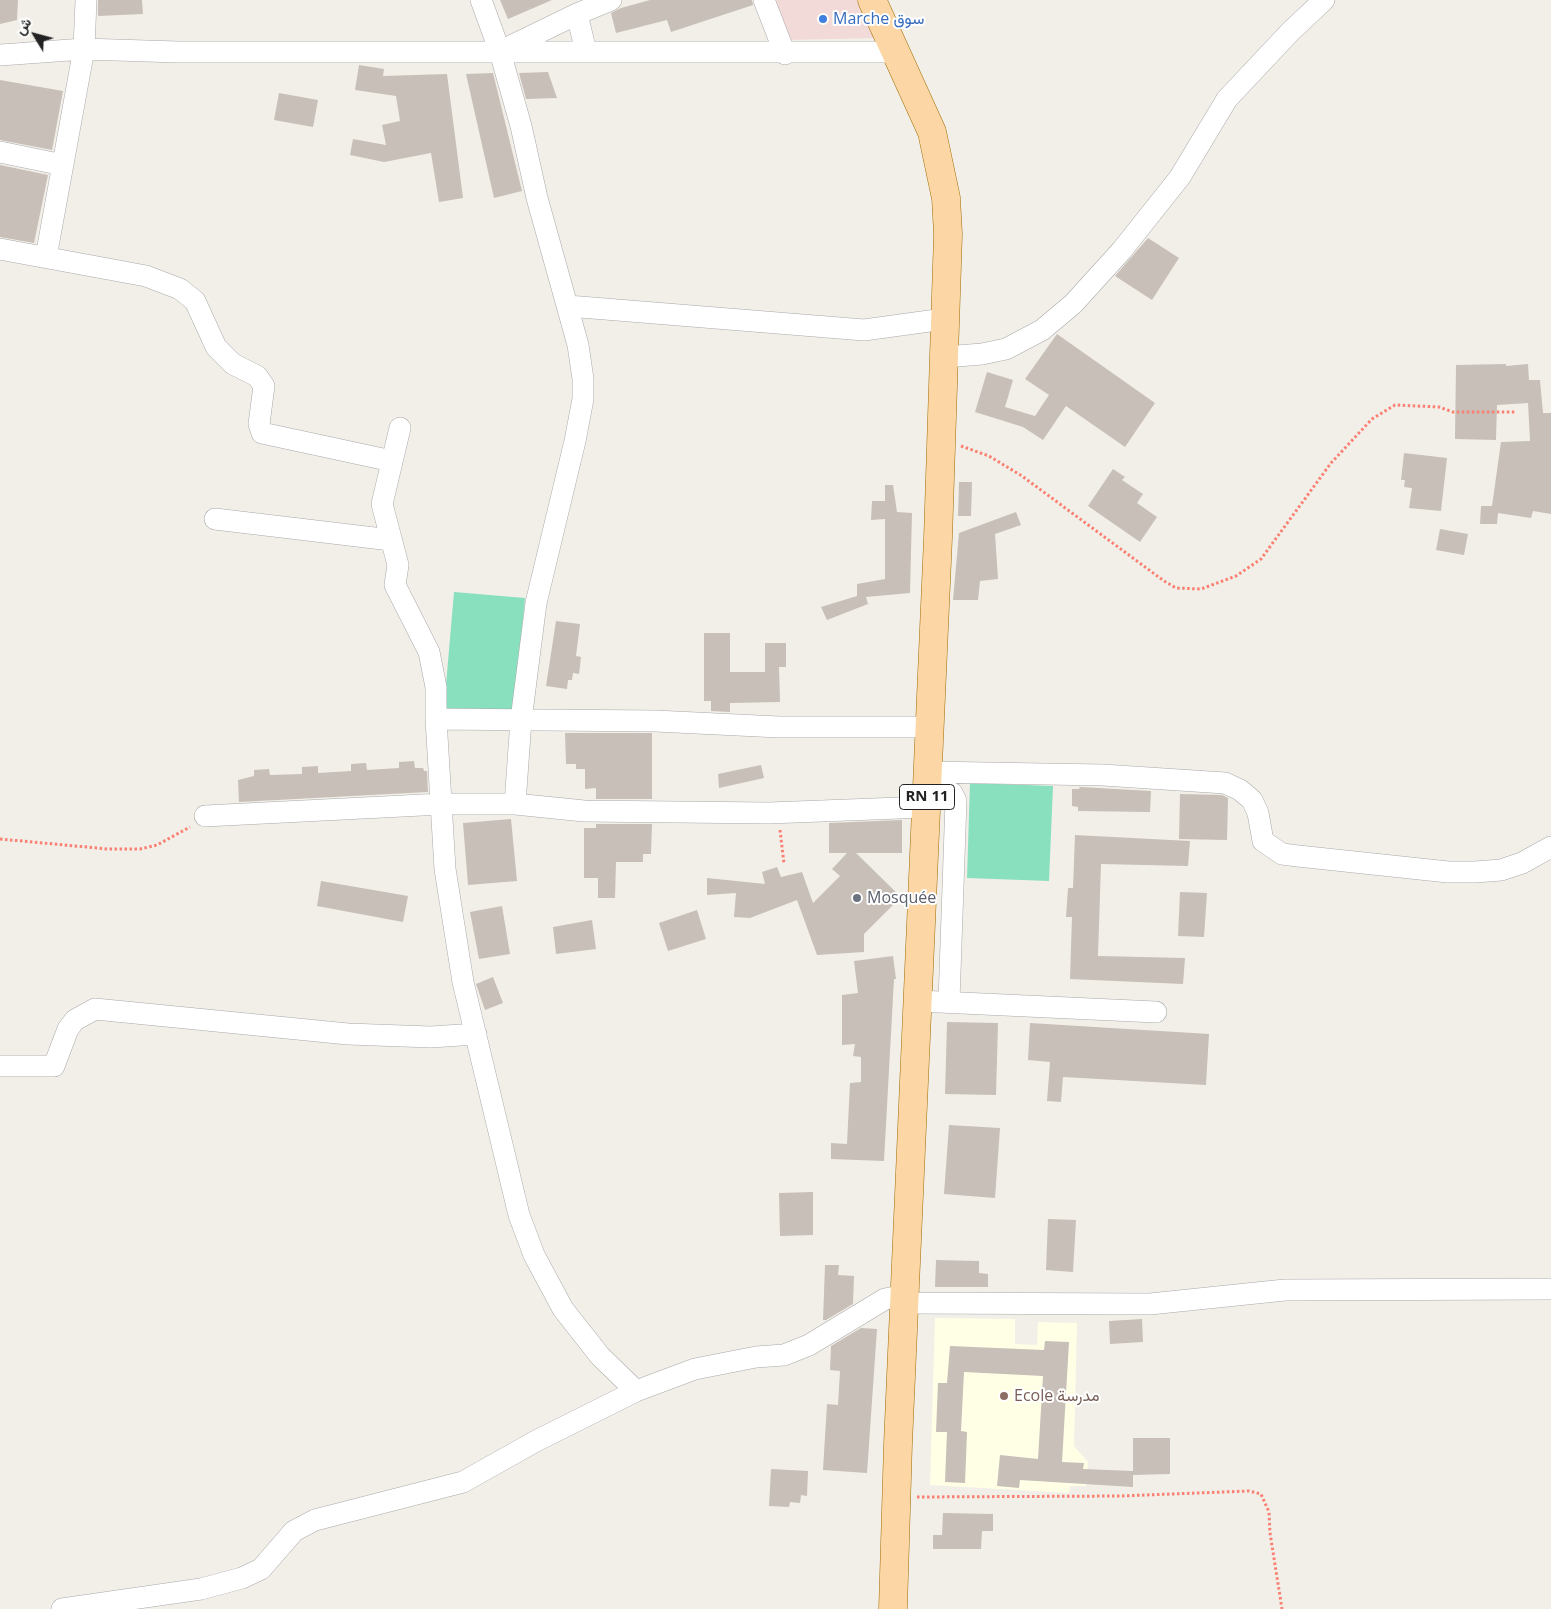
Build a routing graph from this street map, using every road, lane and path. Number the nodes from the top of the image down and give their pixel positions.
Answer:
1 (86, 0) edge
2 (481, 0) edge
3 (611, 0) edge
4 (764, 0) edge
5 (872, 0) edge
6 (1324, 0) edge
7 (576, 14) junction
8 (84, 49) junction
9 (500, 52) junction
10 (586, 52) junction
11 (898, 52) junction
12 (785, 54) junction
13 (0, 55) edge
14 (0, 152) edge
15 (63, 165) junction
16 (0, 249) edge
17 (46, 257) junction
18 (568, 306) junction
19 (944, 319) junction
20 (944, 357) junction
21 (1515, 412) dead end
22 (400, 428) dead end
23 (941, 443) junction
24 (392, 461) junction
25 (215, 519) dead end
26 (391, 540) junction
27 (436, 719) junction
28 (522, 720) junction
29 (930, 727) junction
30 (927, 789) junction
31 (442, 804) junction
32 (514, 804) junction
33 (778, 813) junction
34 (205, 816) joint
35 (0, 838) edge
36 (1551, 847) edge
37 (784, 864) dead end
38 (918, 1001) junction
39 (949, 1001) junction
40 (1156, 1012) dead end
41 (476, 1034) junction
42 (0, 1066) edge
43 (1551, 1289) edge
44 (905, 1299) junction
45 (636, 1391) junction
46 (896, 1496) junction
47 (62, 1609) edge
48 (893, 1609) edge
49 (1282, 1609) edge

1 - 8 street
2 - 9 street
3 - 7 street
4 - 12 street
5 - 11 main road, RN 11
6 - 20 street
7 - 9 street
7 - 10 street
8 - 9 street
8 - 13 street
8 - 15 street
9 - 10 street
9 - 18 street
10 - 12 street
11 - 12 street
11 - 19 main road, RN 11
14 - 15 street
15 - 17 street
16 - 17 street
17 - 24 street
18 - 19 street
18 - 28 street
19 - 20 main road, RN 11
20 - 23 main road, RN 11
21 - 23 path
22 - 24 street
23 - 29 main road, RN 11
24 - 26 street
25 - 26 street
26 - 27 street
27 - 28 street
27 - 31 street
28 - 29 street
28 - 32 street
29 - 30 main road, RN 11
30 - 33 street
30 - 36 street
30 - 38 main road, RN 11
30 - 39 street
31 - 32 street
31 - 34 street
31 - 41 street
32 - 33 street
33 - 37 path
34 - 35 path
38 - 39 street
38 - 44 main road, RN 11
39 - 40 street
41 - 42 street
41 - 45 street
43 - 44 street
44 - 45 street
44 - 46 main road, RN 11
45 - 47 street
46 - 48 main road, RN 11
46 - 49 path

